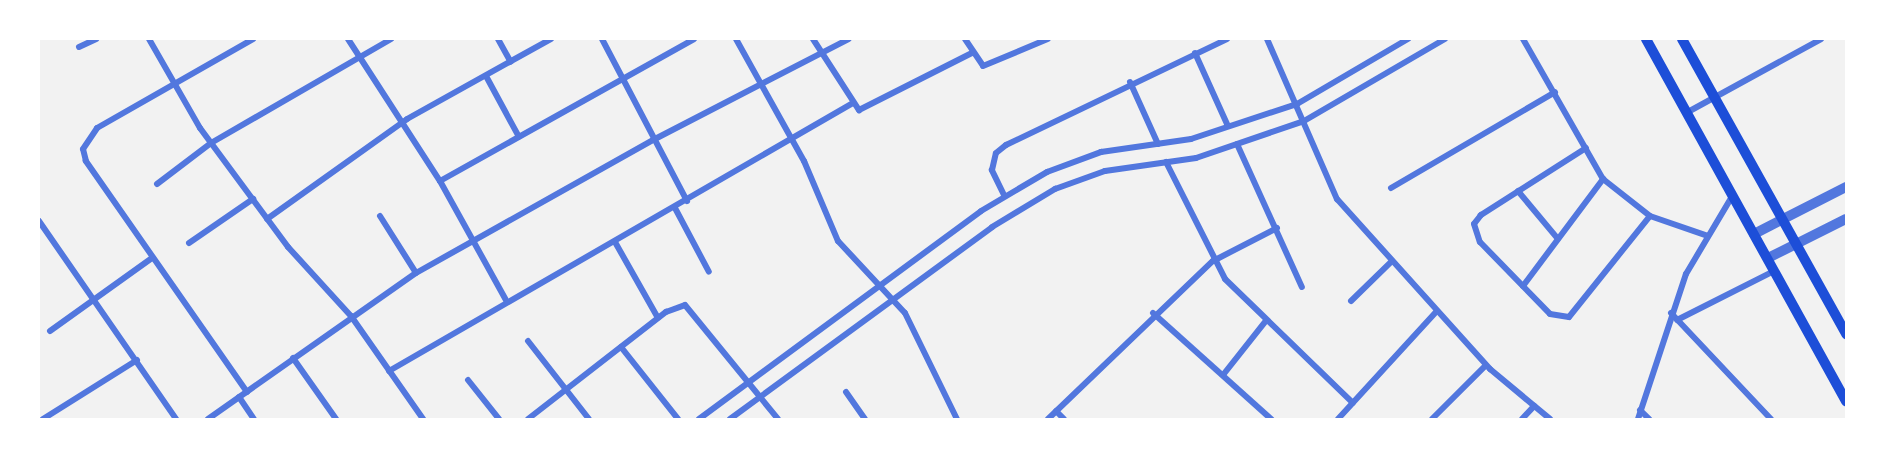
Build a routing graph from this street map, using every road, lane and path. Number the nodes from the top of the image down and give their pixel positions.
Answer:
1 (96, 39) edge
2 (148, 39) edge
3 (253, 39) edge
4 (348, 39) edge
5 (391, 39) edge
6 (498, 39) edge
7 (551, 39) edge
8 (602, 39) edge
9 (694, 39) edge
10 (736, 39) edge
11 (813, 39) edge
12 (849, 39) edge
13 (965, 39) edge
14 (1048, 39) edge
15 (1227, 39) edge
16 (1267, 39) edge
17 (1408, 39) edge
18 (1444, 39) edge
19 (1523, 39) edge
20 (1646, 39) edge
21 (1682, 39) edge
22 (1821, 39) edge
23 (79, 47) dead end
24 (972, 53) junction
25 (1196, 53) junction
26 (820, 54) junction
27 (358, 59) junction
28 (511, 62) junction
29 (486, 76) junction
30 (622, 79) junction
31 (1130, 82) junction
32 (172, 83) junction
33 (760, 83) junction
34 (1555, 92) junction
35 (1714, 98) junction
36 (851, 102) junction
37 (1297, 104) junction
38 (1685, 113) junction
39 (1304, 121) junction
40 (403, 123) junction
41 (1227, 126) junction
42 (519, 137) junction
43 (653, 140) junction
44 (793, 141) junction
45 (211, 143) junction
46 (1158, 144) junction
47 (1237, 144) junction
48 (1586, 148) junction
49 (1166, 162) junction
50 (1603, 179) junction
51 (440, 181) junction
52 (158, 184) dead end
53 (1846, 187) edge
54 (1391, 188) dead end
55 (1518, 191) junction
56 (1004, 195) junction
57 (1733, 195) junction
58 (252, 199) junction
59 (687, 201) junction
60 (675, 208) junction
61 (380, 216) dead end
62 (1650, 216) junction
63 (267, 219) junction
64 (1846, 219) edge
65 (1782, 220) junction
66 (39, 221) edge
67 (1277, 228) junction
68 (1754, 234) junction
69 (1708, 236) junction
70 (1558, 239) junction
71 (475, 240) junction
72 (615, 242) junction
73 (189, 243) dead end
74 (1796, 245) junction
75 (152, 258) junction
76 (1768, 258) junction
77 (1213, 261) junction
78 (1391, 262) junction
79 (1774, 271) junction
80 (709, 272) dead end
81 (416, 273) junction
82 (1523, 286) junction
83 (1302, 287) dead end
84 (876, 288) junction
85 (96, 299) junction
86 (892, 300) junction
87 (1351, 301) dead end
88 (507, 302) junction
89 (1436, 312) junction
90 (1153, 313) junction
91 (1671, 313) junction
92 (351, 316) junction
93 (658, 318) junction
94 (1677, 320) junction
95 (1265, 322) junction
96 (50, 331) dead end
97 (1846, 334) edge
98 (528, 341) dead end
99 (621, 347) junction
100 (293, 358) junction
101 (137, 360) junction
102 (1486, 365) junction
103 (389, 371) junction
104 (1223, 375) junction
105 (750, 379) junction
106 (468, 380) dead end
107 (567, 389) junction
108 (247, 392) junction
109 (846, 393) dead end
110 (761, 394) junction
111 (239, 397) junction
112 (1846, 400) edge
113 (1353, 403) junction
114 (1534, 406) junction
115 (1640, 410) junction
116 (1056, 411) junction
117 (43, 419) edge
118 (176, 419) edge
119 (208, 419) edge
120 (254, 419) edge
121 (336, 419) edge
122 (423, 419) edge
123 (498, 419) edge
124 (528, 419) edge
125 (590, 419) edge
126 (678, 419) edge
127 (699, 419) edge
128 (730, 419) edge
129 (778, 419) edge
130 (865, 419) edge
131 (957, 419) edge
132 (1048, 419) edge
133 (1064, 419) edge
134 (1271, 419) edge
135 (1338, 419) edge
136 (1432, 419) edge
137 (1522, 419) edge
138 (1550, 419) edge
139 (1638, 419) edge
140 (1649, 419) edge
141 (1770, 419) edge

1 - 23 street
2 - 32 street
3 - 32 street
4 - 27 street
5 - 27 street
6 - 28 street
7 - 28 street
8 - 30 street
9 - 30 street
10 - 33 street
11 - 26 street
12 - 26 street
13 - 24 street
14 - 24 street
15 - 25 street
16 - 37 street
17 - 37 street
18 - 39 street
19 - 34 street
20 - 38 main road
21 - 35 main road
22 - 35 street
24 - 36 street
25 - 31 street
25 - 41 street
26 - 33 street
26 - 36 street
27 - 40 street
27 - 45 street
28 - 29 street
29 - 40 street
29 - 42 street
30 - 42 street
30 - 43 street
31 - 46 street
31 - 56 street
32 - 45 street
32 - 75 street
33 - 43 street
33 - 44 street
34 - 48 street
34 - 54 street
35 - 38 street
35 - 65 main road
36 - 44 street
37 - 39 street
37 - 41 street
38 - 57 main road
39 - 47 street
39 - 78 street
40 - 51 street
40 - 63 street
41 - 46 street
42 - 51 street
43 - 59 street
43 - 71 street
44 - 59 street
44 - 84 street
45 - 52 street
45 - 58 street
46 - 56 street
47 - 49 street
47 - 67 street
48 - 50 street
48 - 55 street
49 - 77 street
49 - 86 street
50 - 62 street
50 - 70 street
51 - 71 street
53 - 65 street
55 - 70 street
55 - 82 street
56 - 84 street
57 - 68 main road
57 - 69 street
58 - 63 street
58 - 73 street
59 - 60 street
60 - 72 street
60 - 80 street
61 - 81 street
62 - 69 street
62 - 82 street
63 - 92 street
64 - 74 street
65 - 68 street
65 - 74 main road
66 - 85 street
67 - 77 street
67 - 83 street
68 - 76 main road
69 - 91 street
70 - 82 street
71 - 81 street
71 - 88 street
72 - 88 street
72 - 93 street
74 - 76 street
74 - 97 main road
75 - 85 street
75 - 108 street
76 - 79 main road
77 - 90 street
77 - 95 street
78 - 87 street
78 - 89 street
79 - 94 street
79 - 112 main road
81 - 92 street
84 - 86 street
84 - 105 street
85 - 96 street
85 - 101 street
86 - 110 street
86 - 131 street
88 - 103 street
89 - 102 street
89 - 113 street
90 - 104 street
90 - 116 street
91 - 94 street
91 - 115 street
92 - 100 street
92 - 103 street
93 - 99 street
93 - 105 street
94 - 141 street
95 - 104 street
95 - 113 street
98 - 107 street
99 - 107 street
99 - 126 street
100 - 108 street
100 - 121 street
101 - 117 street
101 - 118 street
102 - 114 street
102 - 136 street
103 - 122 street
104 - 134 street
105 - 110 street
105 - 127 street
106 - 123 street
107 - 124 street
107 - 125 street
108 - 111 street
109 - 130 street
110 - 128 street
110 - 129 street
111 - 119 street
111 - 120 street
113 - 135 street
114 - 137 street
114 - 138 street
115 - 139 street
115 - 140 street
116 - 132 street
116 - 133 street

